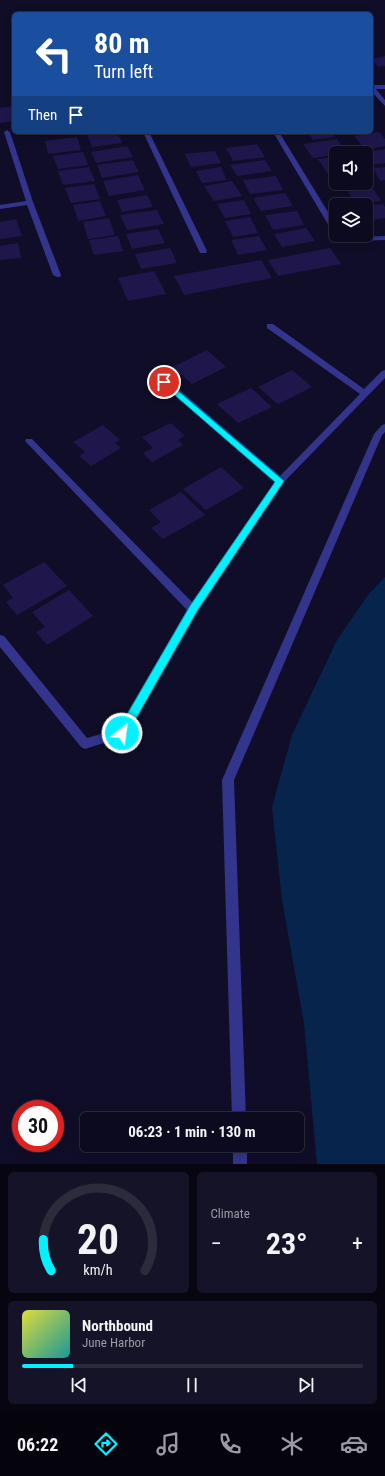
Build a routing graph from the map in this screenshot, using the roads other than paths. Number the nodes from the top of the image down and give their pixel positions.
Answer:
1 (373, 87) edge
2 (385, 87) edge
3 (373, 88) edge
4 (385, 104) edge
5 (7, 132) edge
6 (147, 134) edge
7 (277, 134) edge
8 (30, 202) junction
9 (0, 207) edge
10 (329, 219) edge
11 (373, 238) edge
12 (385, 238) edge
13 (203, 251) dead end
14 (57, 275) dead end
15 (270, 326) dead end
16 (385, 372) edge
17 (164, 382) dead end
18 (364, 393) junction
19 (385, 427) edge
20 (29, 441) dead end
21 (280, 481) junction
22 (194, 608) junction
23 (0, 639) edge
24 (239, 1112) edge
25 (240, 1152) edge
26 (240, 1164) edge

1 - 2 street
3 - 4 street
5 - 8 street
6 - 13 street
7 - 10 street
8 - 9 street
8 - 14 street
11 - 12 street
15 - 18 street
16 - 18 street
17 - 21 street
18 - 21 street
19 - 24 street
20 - 22 street
21 - 22 street
22 - 23 street
25 - 26 street

